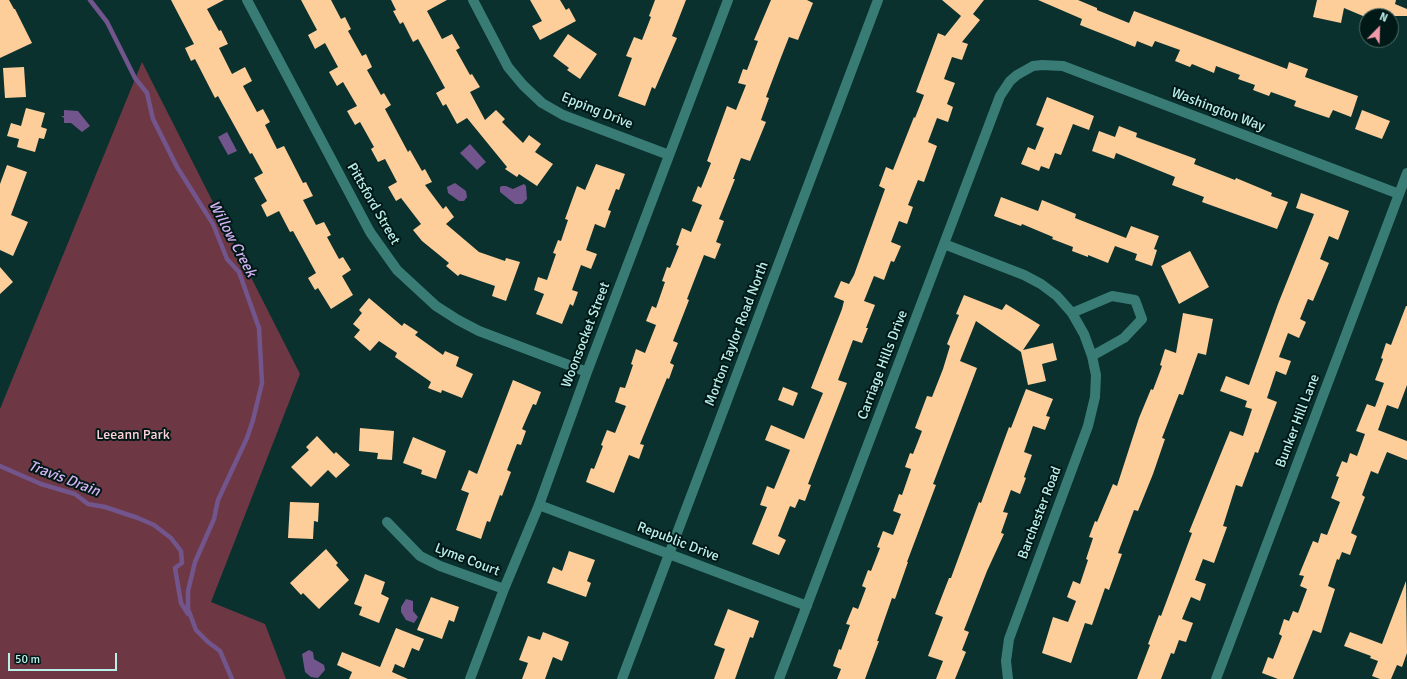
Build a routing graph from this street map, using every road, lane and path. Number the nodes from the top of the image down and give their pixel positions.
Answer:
1 (247, 0) edge
2 (473, 0) edge
3 (728, 0) edge
4 (878, 0) edge
5 (1026, 70) joint
6 (669, 155) junction
7 (1407, 173) edge
8 (1399, 194) junction
9 (944, 244) junction
10 (1072, 313) junction
11 (1092, 356) junction
12 (587, 372) junction
13 (539, 505) junction
14 (387, 522) dead end
15 (669, 553) junction
16 (504, 589) junction
17 (807, 606) junction
18 (470, 679) edge
19 (622, 679) edge
20 (779, 679) edge
21 (1008, 679) edge
22 (1216, 679) edge

1 - 12 street, Pittsford Street
2 - 6 street, Epping Drive
3 - 6 street, Woonsocket Street
4 - 15 street, Morton Taylor Road North
5 - 8 street, Washington Way
5 - 9 street, Carriage Hills Drive
6 - 12 street, Woonsocket Street
7 - 8 street, Bunker Hill Lane
8 - 22 street, Bunker Hill Lane
9 - 10 street, Barchester Road
9 - 17 street, Carriage Hills Drive
10 - 11 street, Barchester Road
10 - 11 street
11 - 21 street, Barchester Road
12 - 13 street, Woonsocket Street
13 - 15 street, Republic Drive
13 - 16 street, Woonsocket Street
14 - 16 street, Lyme Court
15 - 17 street, Republic Drive
15 - 19 street, Morton Taylor Road North
16 - 18 street, Woonsocket Street
17 - 20 street, Carriage Hills Drive

